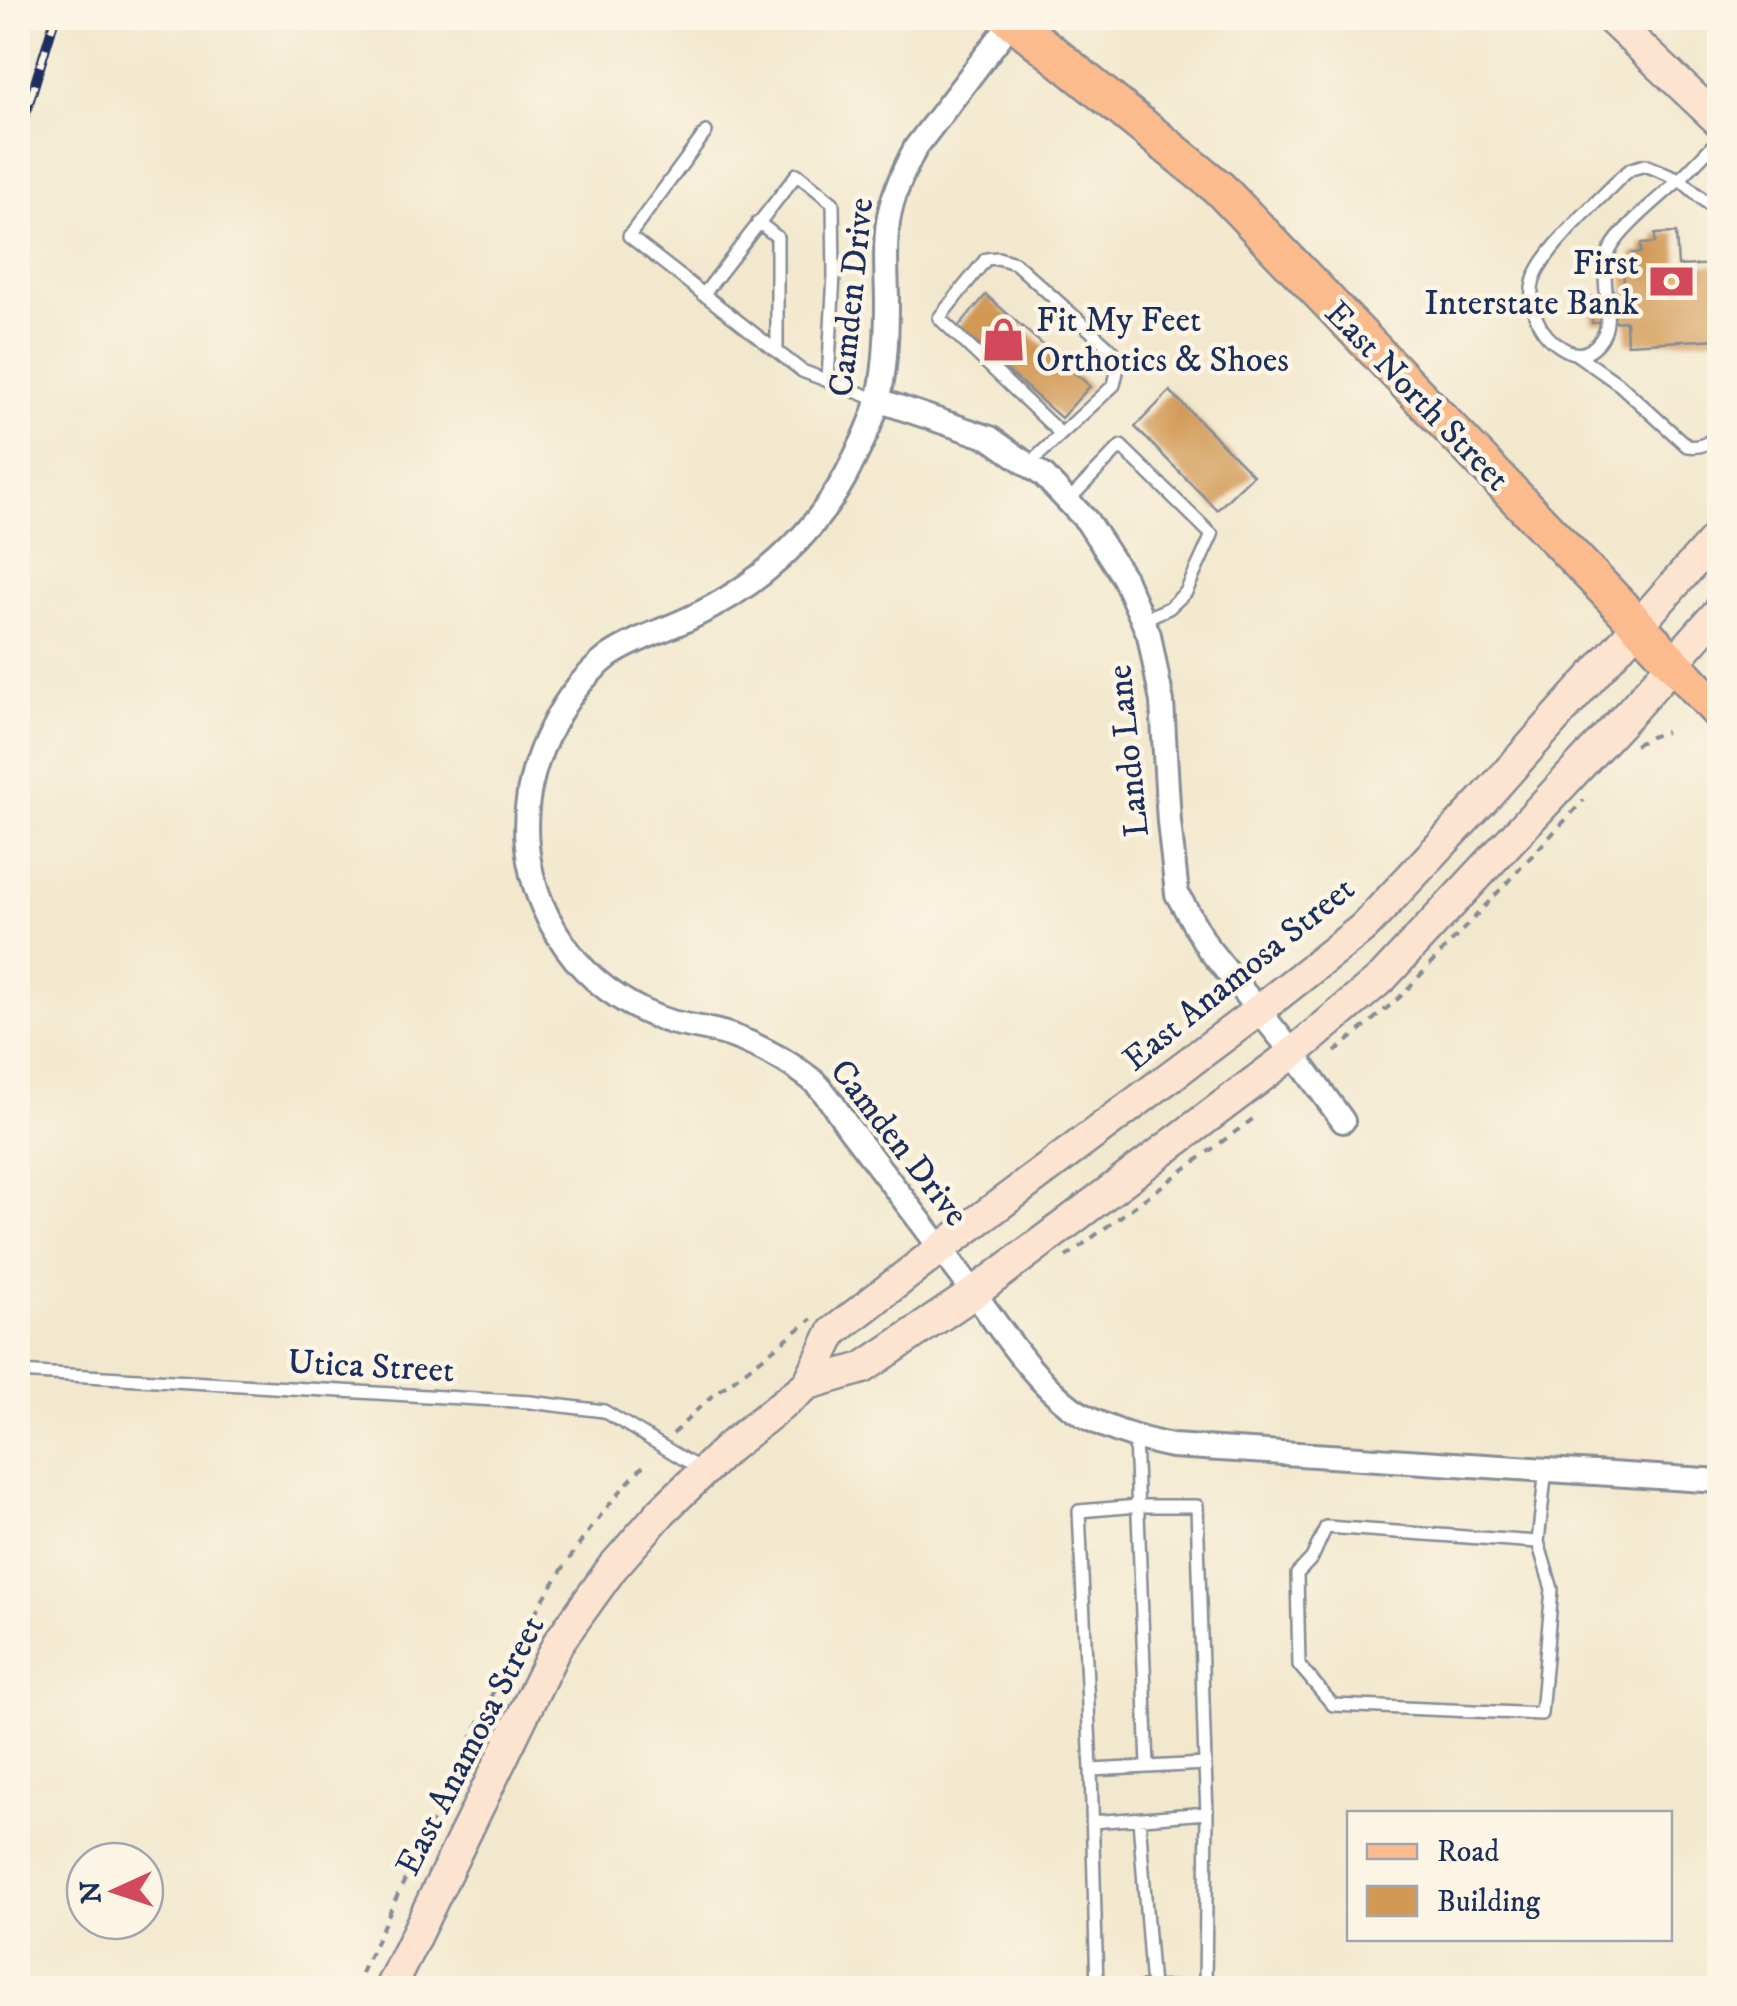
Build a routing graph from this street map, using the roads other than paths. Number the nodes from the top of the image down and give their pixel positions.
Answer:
1 (1610, 18) edge
2 (1011, 19) edge
3 (1720, 122) edge
4 (706, 132) dead end
5 (1720, 138) edge
6 (1680, 179) junction
7 (1720, 214) edge
8 (758, 222) junction
9 (702, 295) junction
10 (777, 352) junction
11 (1576, 354) junction
12 (828, 380) junction
13 (878, 400) junction
14 (1720, 431) edge
15 (1061, 434) junction
16 (1028, 465) junction
17 (1068, 501) junction
18 (1720, 533) edge
19 (1720, 610) edge
20 (1142, 620) junction
21 (1638, 625) junction
22 (1672, 663) junction
23 (1720, 713) edge
24 (1259, 1010) junction
25 (1293, 1053) junction
26 (1343, 1121) dead end
27 (940, 1249) junction
28 (974, 1293) junction
29 (18, 1372) edge
30 (808, 1384) junction
31 (1135, 1438) junction
32 (1546, 1468) junction
33 (704, 1471) junction
34 (1720, 1481) edge
35 (1138, 1506) junction
36 (1538, 1542) junction
37 (1205, 1764) junction
38 (1148, 1767) junction
39 (1091, 1770) junction
40 (1208, 1813) junction
41 (1140, 1818) junction
42 (1092, 1822) junction
43 (390, 1988) edge
44 (1098, 1988) edge
45 (1142, 1988) edge
46 (1152, 1988) edge

1 - 3 main road
2 - 13 street, Camden Drive
2 - 21 main road, East North Street
4 - 9 lane
5 - 6 lane
6 - 7 lane
6 - 11 lane
6 - 11 lane
8 - 9 lane
8 - 10 lane
8 - 12 lane
9 - 10 lane
10 - 12 lane
11 - 14 lane
12 - 13 lane
13 - 16 street, Lando Lane
13 - 27 street, Camden Drive
15 - 15 lane
15 - 16 lane
16 - 17 street, Lando Lane
17 - 20 street, Lando Lane
17 - 20 lane
18 - 21 main road, East Anamosa Street
19 - 22 main road, East Anamosa Street
20 - 24 street, Lando Lane
21 - 22 main road, East North Street
21 - 24 main road, East Anamosa Street
22 - 23 main road, East North Street
22 - 25 main road, East Anamosa Street
24 - 25 street, Lando Lane
24 - 27 main road, East Anamosa Street
25 - 26 street, Lando Lane
25 - 28 main road, East Anamosa Street
27 - 28 street, Camden Drive
27 - 30 main road, East Anamosa Street
28 - 30 main road, East Anamosa Street
28 - 31 street, Camden Drive
29 - 33 lane, Utica Street
30 - 33 main road, East Anamosa Street
31 - 32 street, Camden Drive
31 - 35 lane
32 - 34 street, Camden Drive
32 - 36 lane
33 - 43 main road, East Anamosa Street
35 - 37 lane
35 - 38 lane
35 - 39 lane
36 - 36 lane
37 - 38 lane
37 - 40 lane
38 - 39 lane
39 - 42 lane
40 - 41 lane
40 - 46 lane
41 - 42 lane
41 - 46 lane
42 - 44 lane
45 - 46 lane

